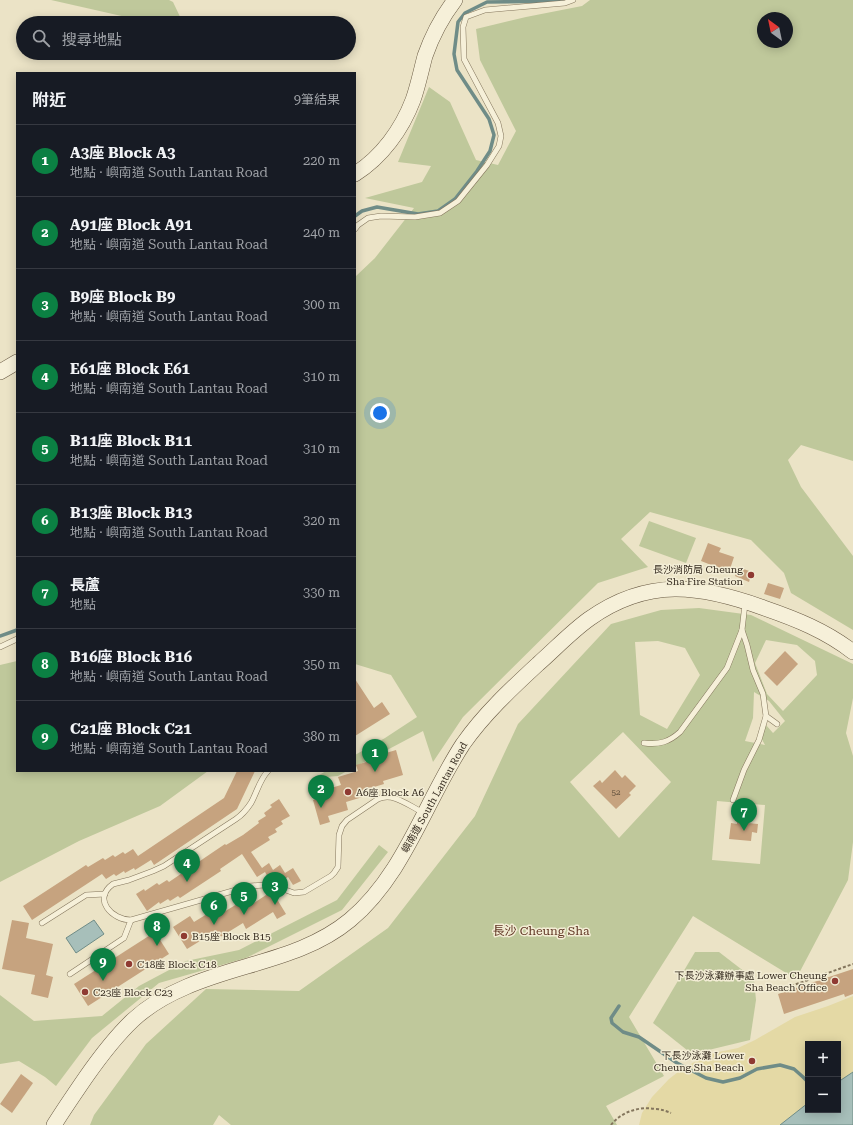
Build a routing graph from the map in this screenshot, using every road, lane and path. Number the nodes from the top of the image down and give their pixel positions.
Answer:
1 (455, 0) edge
2 (572, 0) edge
3 (356, 173) edge
4 (356, 228) edge
5 (16, 363) edge
6 (0, 372) edge
7 (745, 601) junction
8 (742, 630) junction
9 (16, 639) edge
10 (0, 647) edge
11 (853, 652) edge
12 (766, 716) junction
13 (777, 724) dead end
14 (644, 743) dead end
15 (267, 772) edge
16 (733, 800) dead end
17 (424, 813) junction
18 (104, 894) junction
19 (131, 920) junction
20 (42, 923) dead end
21 (853, 964) edge
22 (70, 974) dead end
23 (777, 991) dead end
24 (671, 1113) dead end
25 (54, 1125) edge
26 (612, 1125) edge

1 - 3 main road
2 - 4 lane
5 - 6 main road
7 - 8 lane
7 - 11 main road, 嶼南道 South Lantau Road
7 - 17 main road, 嶼南道 South Lantau Road
8 - 12 lane
8 - 14 lane
9 - 10 lane
12 - 13 lane
12 - 16 lane
15 - 18 lane
17 - 19 lane
17 - 25 main road, 嶼南道 South Lantau Road
18 - 19 lane
18 - 20 lane
19 - 22 lane
21 - 23 path
24 - 26 path

